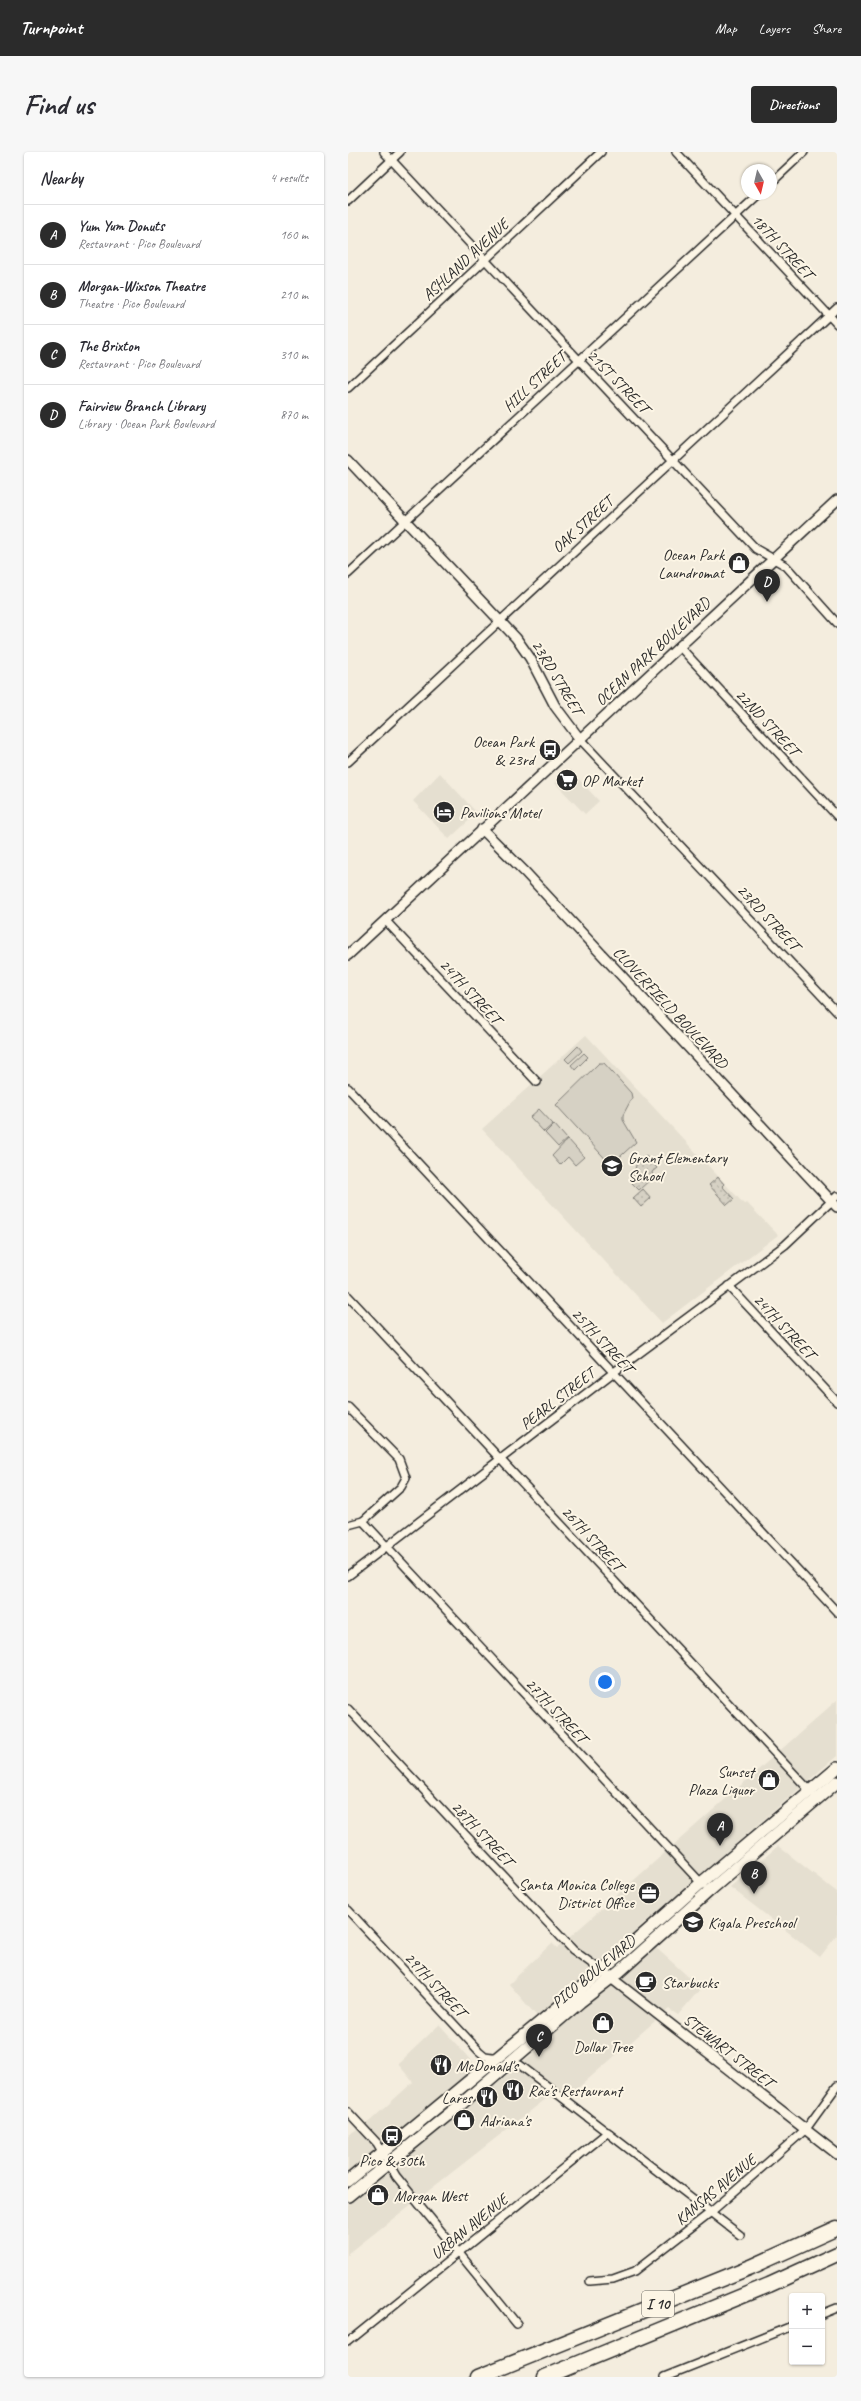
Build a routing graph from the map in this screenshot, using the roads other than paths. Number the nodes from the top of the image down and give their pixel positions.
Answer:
1 (384, 152) edge
2 (400, 152) edge
3 (601, 152) edge
4 (676, 152) edge
5 (804, 152) edge
6 (392, 160) junction
7 (777, 177) edge
8 (752, 200) edge
9 (348, 201) edge
10 (736, 215) junction
11 (485, 259) junction
12 (837, 308) edge
13 (829, 316) junction
14 (837, 324) edge
15 (578, 360) junction
16 (348, 388) edge
17 (348, 452) edge
18 (673, 460) junction
19 (350, 461) edge
20 (837, 500) edge
21 (407, 520) junction
22 (774, 560) junction
23 (348, 574) edge
24 (500, 620) junction
25 (837, 623) edge
26 (679, 646) junction
27 (579, 738) junction
28 (348, 762) edge
29 (837, 816) edge
30 (482, 829) junction
31 (385, 920) junction
32 (348, 955) edge
33 (837, 1012) edge
34 (537, 1082) dead end
35 (348, 1088) edge
36 (835, 1201) edge
37 (729, 1286) junction
38 (348, 1296) edge
39 (614, 1372) junction
40 (837, 1402) edge
41 (348, 1407) edge
42 (501, 1459) junction
43 (363, 1521) junction
44 (348, 1525) edge
45 (386, 1546) junction
46 (348, 1576) edge
47 (837, 1612) edge
48 (348, 1709) edge
49 (837, 1768) edge
50 (837, 1782) edge
51 (814, 1795) junction
52 (701, 1883) junction
53 (709, 1891) junction
54 (348, 1910) edge
55 (602, 1971) junction
56 (612, 1978) junction
57 (497, 2058) junction
58 (512, 2061) junction
59 (837, 2086) edge
60 (348, 2112) edge
61 (806, 2129) junction
62 (608, 2132) junction
63 (383, 2153) junction
64 (837, 2154) edge
65 (388, 2163) junction
66 (348, 2181) edge
67 (348, 2196) edge
68 (711, 2212) junction
69 (837, 2228) edge
70 (740, 2235) dead end
71 (459, 2253) junction
72 (837, 2254) edge
73 (590, 2281) dead end
74 (837, 2309) edge
75 (825, 2313) edge
76 (517, 2324) dead end
77 (789, 2327) edge
78 (348, 2342) edge
79 (478, 2377) edge
80 (545, 2377) edge
81 (664, 2377) edge

1 - 6 street, 21ST STREET
2 - 6 street
3 - 11 street, ASHLAND AVENUE
4 - 10 street, 18TH STREET
5 - 7 street
6 - 9 street
6 - 11 street, 21ST STREET
8 - 10 street, HILL STREET
10 - 13 street, 18TH STREET
10 - 15 street, HILL STREET
11 - 15 street, 21ST STREET
11 - 16 street, ASHLAND AVENUE
12 - 13 street, OAK STREET
13 - 14 street, 18TH STREET
13 - 18 street, OAK STREET
15 - 18 street, 21ST STREET
15 - 21 street, HILL STREET
17 - 19 street, 23RD STREET
18 - 22 street, 21ST STREET
18 - 24 street, OAK STREET
19 - 21 street, 23RD STREET
20 - 22 street, OCEAN PARK BOULEVARD
21 - 23 street, HILL STREET
21 - 24 street, 23RD STREET
22 - 25 street, 21ST STREET
22 - 26 street, OCEAN PARK BOULEVARD
24 - 27 street, 23RD STREET
24 - 28 street, OAK STREET
26 - 27 street, OCEAN PARK BOULEVARD
26 - 29 street, 22ND STREET
27 - 30 street, OCEAN PARK BOULEVARD
27 - 33 street, 23RD STREET
30 - 31 street, OCEAN PARK BOULEVARD
30 - 36 street, CLOVERFIELD BOULEVARD
31 - 32 street, OCEAN PARK BOULEVARD
31 - 34 street, 24TH STREET
35 - 39 street, 25TH STREET
36 - 37 street, PEARL STREET
37 - 39 street, PEARL STREET
37 - 40 street, 24TH STREET
38 - 42 street, 26TH STREET
39 - 42 street, PEARL STREET
39 - 47 street, 25TH STREET
41 - 43 street
42 - 45 street, PEARL STREET
42 - 51 street, 26TH STREET
43 - 44 street
43 - 45 street, 27TH STREET
45 - 46 street, PEARL STREET
45 - 52 street, 27TH STREET
48 - 55 street, 28TH STREET
49 - 51 main road, PICO BOULEVARD
50 - 51 main road, PICO BOULEVARD
51 - 52 main road, PICO BOULEVARD
51 - 53 main road, PICO BOULEVARD
52 - 53 street, 27TH STREET
52 - 55 main road, PICO BOULEVARD
53 - 56 main road, PICO BOULEVARD
54 - 57 street, 29TH STREET
55 - 56 street, STEWART STREET
55 - 57 main road, PICO BOULEVARD
56 - 58 main road, PICO BOULEVARD
56 - 61 street, STEWART STREET
57 - 58 street, 29TH STREET
57 - 63 main road, PICO BOULEVARD
58 - 62 street
58 - 65 main road, PICO BOULEVARD
59 - 61 street, KANSAS AVENUE
60 - 63 street
61 - 64 street, STEWART STREET
61 - 68 street, KANSAS AVENUE
62 - 68 street
62 - 71 street, URBAN AVENUE
63 - 65 street
63 - 66 main road, PICO BOULEVARD
65 - 67 main road, PICO BOULEVARD
65 - 71 street
68 - 70 street
68 - 73 street, KANSAS AVENUE
69 - 79 highway, I 10
71 - 76 street
71 - 78 street, URBAN AVENUE
72 - 80 highway, I 10
74 - 75 street
77 - 81 street

